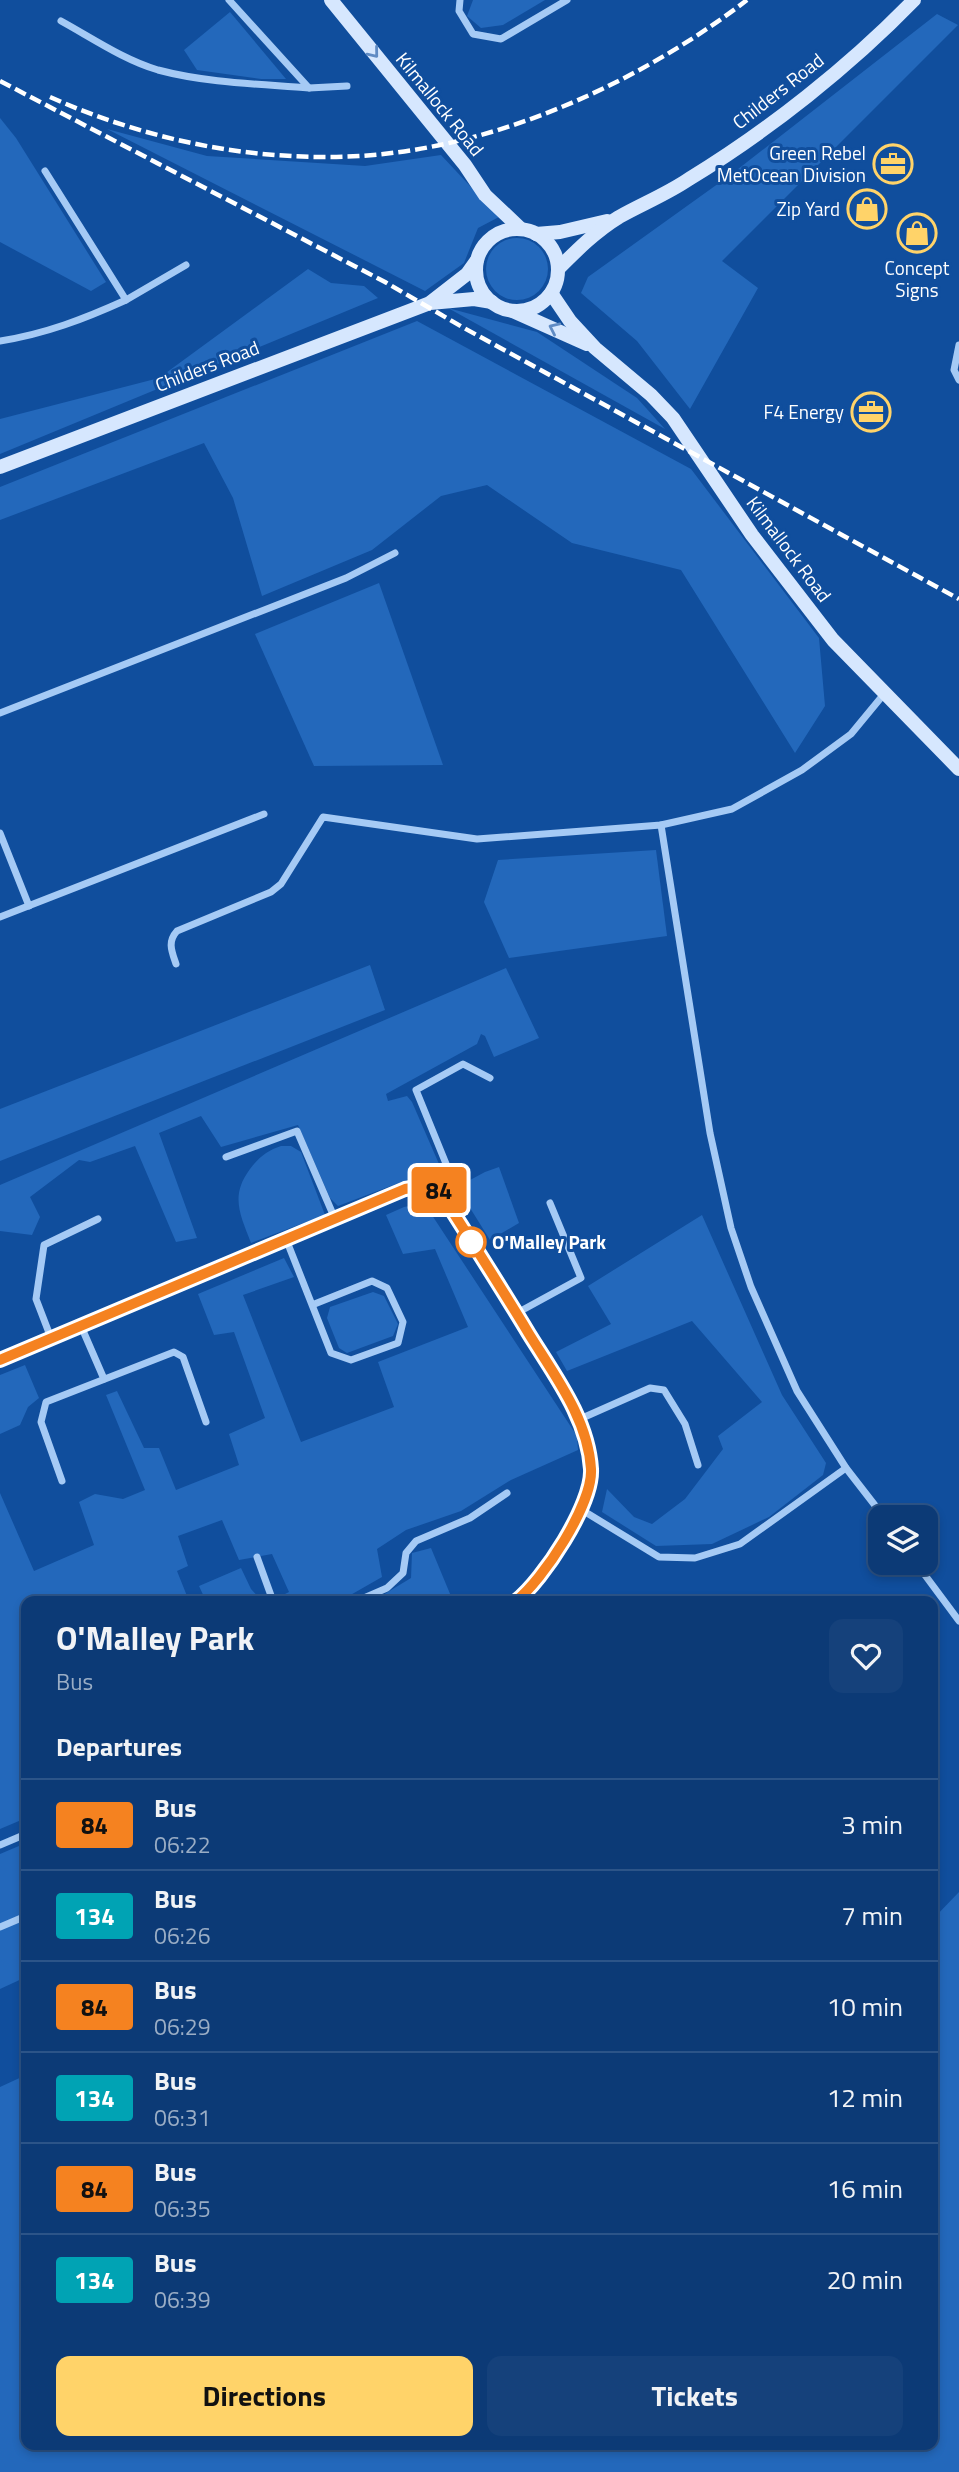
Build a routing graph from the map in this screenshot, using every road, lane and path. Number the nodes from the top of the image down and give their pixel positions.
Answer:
1 (229, 0) edge
2 (331, 0) edge
3 (460, 0) edge
4 (567, 0) edge
5 (914, 0) edge
6 (61, 21) dead end
7 (347, 86) dead end
8 (309, 88) junction
9 (46, 171) dead end
10 (617, 218) junction
11 (521, 229) junction
12 (536, 234) junction
13 (477, 260) junction
14 (186, 265) dead end
15 (558, 269) junction
16 (551, 293) junction
17 (126, 300) junction
18 (492, 302) junction
19 (430, 303) junction
20 (512, 310) junction
21 (0, 341) edge
22 (959, 345) edge
23 (594, 348) junction
24 (959, 380) edge
25 (0, 467) edge
26 (395, 553) dead end
27 (884, 694) junction
28 (0, 713) edge
29 (959, 769) edge
30 (264, 814) dead end
31 (661, 825) junction
32 (0, 833) edge
33 (29, 906) junction
34 (0, 917) edge
35 (176, 964) dead end
36 (490, 1078) dead end
37 (226, 1157) dead end
38 (435, 1184) junction
39 (550, 1203) dead end
40 (98, 1219) dead end
41 (335, 1219) junction
42 (286, 1239) junction
43 (312, 1305) junction
44 (517, 1313) junction
45 (80, 1326) junction
46 (51, 1338) junction
47 (0, 1360) edge
48 (104, 1379) junction
49 (580, 1419) junction
50 (206, 1422) dead end
51 (698, 1465) dead end
52 (846, 1468) junction
53 (62, 1481) dead end
54 (507, 1493) dead end
55 (875, 1505) edge
56 (582, 1510) junction
57 (257, 1557) dead end
58 (925, 1575) edge
59 (271, 1596) edge
60 (369, 1596) edge
61 (522, 1596) edge
62 (959, 1621) edge
63 (21, 1836) edge
64 (0, 1845) edge
65 (21, 1918) edge
66 (0, 1927) edge

1 - 8 street
2 -> 11 main road, Kilmallock Road
3 - 4 street
5 - 10 main road, Childers Road
6 - 8 street
7 - 8 street
9 - 17 street
10 - 12 main road, Childers Road
10 - 15 main road, Childers Road
11 - 12 main road
11 - 13 main road
12 - 15 main road
13 - 18 main road
13 - 19 main road, Childers Road
14 - 17 street
15 - 16 main road
16 - 20 main road
16 - 23 main road, Kilmallock Road
17 - 21 street
18 - 19 main road, Childers Road
18 - 20 main road
19 - 25 main road, Childers Road
23 -> 20 main road, Kilmallock Road
22 - 24 street
23 - 27 main road, Kilmallock Road
26 - 28 street
27 - 29 main road, Kilmallock Road
27 - 31 street
30 - 33 street
31 - 35 street
31 - 52 street
32 - 33 street
33 - 34 street
36 - 38 street
37 - 41 street
38 - 41 street
38 - 44 street
39 - 44 street
40 - 46 street
41 - 42 street
42 - 43 street
42 - 45 street
43 - 43 street
44 - 49 street
45 - 46 street
45 - 48 street
46 - 47 street
48 - 50 street
48 - 53 street
49 - 51 street
49 - 56 street
52 - 55 street
52 - 56 street
54 - 60 street
56 - 61 street
57 - 59 street
58 - 62 street
63 - 64 street
65 - 66 street

